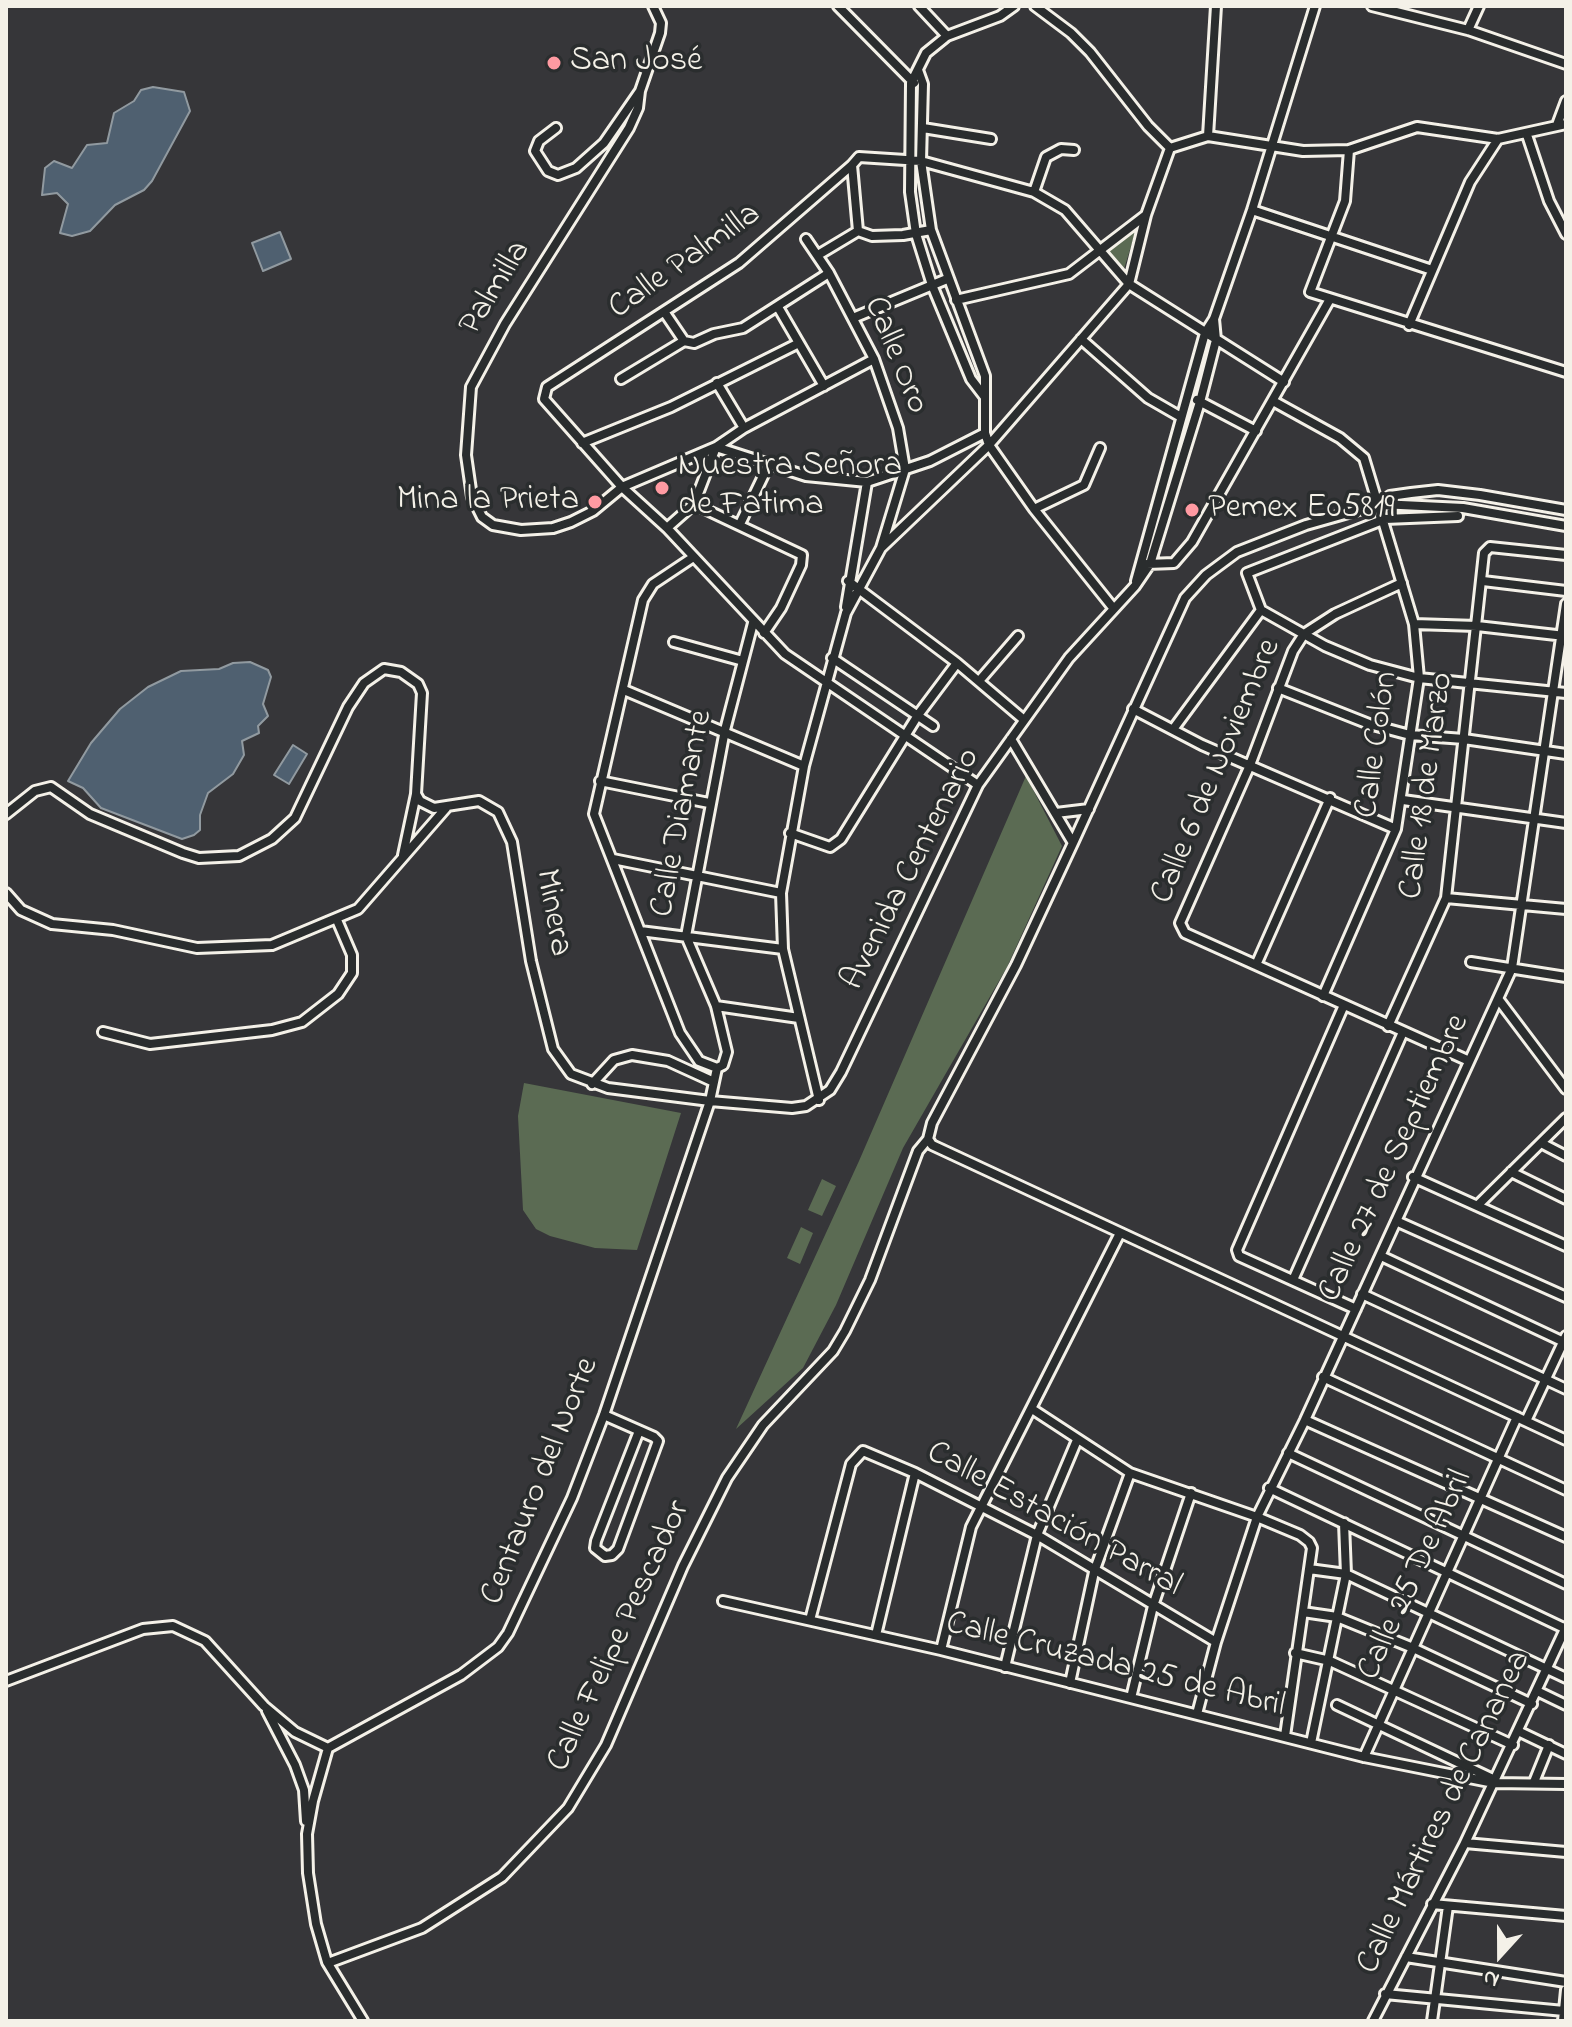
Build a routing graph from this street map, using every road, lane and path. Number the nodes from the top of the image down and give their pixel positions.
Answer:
1 (653, 6) edge
2 (838, 6) edge
3 (919, 6) edge
4 (1014, 6) edge
5 (1035, 6) edge
6 (1216, 6) edge
7 (1315, 6) edge
8 (1372, 6) edge
9 (1479, 6) edge
10 (1468, 30) junction
11 (947, 36) junction
12 (1566, 64) edge
13 (918, 70) junction
14 (911, 83) junction
15 (923, 84) junction
16 (640, 91) junction
17 (1566, 101) edge
18 (1562, 125) edge
19 (556, 128) dead end
20 (923, 128) junction
21 (1527, 135) junction
22 (1208, 136) junction
23 (991, 139) dead end
24 (1498, 139) junction
25 (1272, 147) junction
26 (1170, 148) junction
27 (1074, 150) dead end
28 (1349, 150) junction
29 (909, 160) junction
30 (921, 161) junction
31 (853, 164) junction
32 (1034, 192) junction
33 (1252, 210) junction
34 (1146, 215) junction
35 (931, 230) junction
36 (858, 231) junction
37 (916, 234) junction
38 (1566, 234) edge
39 (1331, 238) junction
40 (806, 239) dead end
41 (1100, 252) junction
42 (818, 255) junction
43 (1432, 270) junction
44 (829, 273) junction
45 (947, 279) junction
46 (1129, 284) junction
47 (932, 285) junction
48 (1330, 299) junction
49 (956, 300) junction
50 (778, 307) junction
51 (665, 313) junction
52 (853, 318) junction
53 (1214, 319) junction
54 (1409, 325) junction
55 (968, 331) junction
56 (1205, 333) junction
57 (954, 335) junction
58 (1081, 339) junction
59 (1216, 340) junction
60 (684, 341) junction
61 (799, 343) junction
62 (874, 359) junction
63 (1566, 372) edge
64 (621, 379) dead end
65 (1284, 382) junction
66 (717, 383) junction
67 (824, 386) junction
68 (984, 396) junction
69 (1188, 396) junction
70 (1273, 401) junction
71 (1200, 402) junction
72 (1181, 417) junction
73 (744, 428) junction
74 (1256, 431) junction
75 (985, 433) junction
76 (582, 443) junction
77 (989, 445) junction
78 (716, 447) junction
79 (1100, 448) dead end
80 (768, 466) junction
81 (905, 469) junction
82 (1166, 475) junction
83 (1177, 478) junction
84 (867, 482) junction
85 (622, 487) junction
86 (694, 504) junction
87 (1380, 504) junction
88 (1034, 509) junction
89 (1566, 510) edge
90 (1458, 516) dead end
91 (1385, 519) junction
92 (740, 524) junction
93 (1566, 526) edge
94 (667, 528) junction
95 (1145, 543) junction
96 (1157, 546) junction
97 (881, 548) junction
98 (1566, 555) edge
99 (692, 558) junction
100 (1140, 562) junction
101 (1150, 564) junction
102 (848, 581) junction
103 (1483, 581) junction
104 (1402, 583) junction
105 (1135, 586) junction
106 (859, 588) junction
107 (1566, 591) edge
108 (1566, 604) edge
109 (1114, 609) junction
110 (1261, 610) junction
111 (846, 613) junction
112 (753, 623) junction
113 (1414, 624) junction
114 (1477, 626) junction
115 (764, 633) junction
116 (1304, 634) junction
117 (1018, 636) dead end
118 (1563, 636) edge
119 (674, 642) dead end
120 (832, 658) junction
121 (743, 661) junction
122 (957, 663) junction
123 (1419, 678) junction
124 (979, 681) junction
125 (1470, 681) junction
126 (824, 683) junction
127 (1278, 688) junction
128 (624, 690) junction
129 (1551, 691) junction
130 (1566, 693) edge
131 (1133, 709) junction
132 (918, 715) junction
133 (1023, 719) junction
134 (933, 726) dead end
135 (1174, 728) junction
136 (725, 730) junction
137 (1410, 735) junction
138 (906, 737) junction
139 (1011, 739) junction
140 (1464, 739) junction
141 (1542, 750) junction
142 (1566, 754) edge
143 (1250, 765) junction
144 (804, 766) junction
145 (600, 781) junction
146 (978, 785) junction
147 (416, 794) junction
148 (1330, 798) junction
149 (1403, 800) junction
150 (709, 803) junction
151 (446, 808) junction
152 (1089, 809) junction
153 (1456, 809) junction
154 (1056, 813) junction
155 (6, 814) edge
156 (1536, 818) junction
157 (1566, 823) edge
158 (1396, 829) junction
159 (790, 833) junction
160 (1073, 843) junction
161 (402, 858) junction
162 (613, 859) junction
163 (695, 876) junction
164 (6, 893) edge
165 (781, 893) junction
166 (1446, 898) junction
167 (1524, 904) junction
168 (1566, 909) edge
169 (337, 920) junction
170 (640, 931) junction
171 (686, 936) junction
172 (783, 949) junction
173 (1471, 962) dead end
174 (1256, 965) junction
175 (1512, 968) junction
176 (1566, 977) edge
177 (1323, 996) junction
178 (1499, 1000) junction
179 (1344, 1005) junction
180 (716, 1006) junction
181 (799, 1018) junction
182 (1388, 1026) junction
183 (103, 1032) dead end
184 (1403, 1032) junction
185 (1467, 1060) junction
186 (717, 1068) junction
187 (714, 1082) junction
188 (592, 1084) junction
189 (1566, 1089) edge
190 (819, 1100) junction
191 (710, 1101) junction
192 (1566, 1118) edge
193 (928, 1139) junction
194 (1541, 1143) junction
195 (1566, 1156) edge
196 (1511, 1172) junction
197 (1413, 1177) junction
198 (1566, 1199) edge
199 (1477, 1206) junction
200 (1396, 1221) junction
201 (1120, 1233) junction
202 (1566, 1246) edge
203 (1381, 1256) junction
204 (1293, 1280) junction
205 (1362, 1294) junction
206 (1566, 1297) edge
207 (1356, 1309) junction
208 (1344, 1336) junction
209 (1565, 1340) edge
210 (1323, 1377) junction
211 (1546, 1379) junction
212 (1566, 1389) edge
213 (1032, 1409) junction
214 (604, 1415) junction
215 (1521, 1419) junction
216 (1305, 1420) junction
217 (639, 1431) junction
218 (1077, 1440) junction
219 (1566, 1440) edge
220 (1288, 1453) junction
221 (1500, 1458) junction
222 (915, 1473) junction
223 (1130, 1473) junction
224 (1269, 1488) junction
225 (1566, 1490) edge
226 (1191, 1493) junction
227 (1481, 1497) junction
228 (981, 1505) junction
229 (1257, 1517) junction
230 (1344, 1523) junction
231 (1037, 1535) junction
232 (1464, 1537) junction
233 (1566, 1537) edge
234 (1309, 1569) junction
235 (1094, 1572) junction
236 (1346, 1574) junction
237 (1447, 1574) junction
238 (1566, 1584) edge
239 (723, 1601) dead end
240 (1153, 1606) junction
241 (1303, 1612) junction
242 (1428, 1613) junction
243 (1337, 1617) junction
244 (810, 1620) junction
245 (1566, 1628) edge
246 (876, 1635) junction
247 (1216, 1642) junction
248 (1413, 1648) junction
249 (941, 1650) junction
250 (1295, 1653) junction
251 (1330, 1661) junction
252 (1005, 1667) junction
253 (1548, 1669) junction
254 (1566, 1678) edge
255 (6, 1681) edge
256 (1070, 1683) junction
257 (1393, 1688) junction
258 (1537, 1691) junction
259 (1131, 1698) junction
260 (1532, 1704) junction
261 (1337, 1705) dead end
262 (1566, 1705) edge
263 (264, 1706) junction
264 (1197, 1714) junction
265 (1377, 1726) junction
266 (1520, 1732) junction
267 (1285, 1736) junction
268 (1311, 1743) junction
269 (1513, 1745) junction
270 (1549, 1745) junction
271 (328, 1748) junction
272 (1566, 1754) edge
273 (1364, 1757) junction
274 (1494, 1782) junction
275 (1534, 1782) junction
276 (1566, 1784) edge
277 (307, 1834) junction
278 (1465, 1843) junction
279 (1566, 1852) edge
280 (1432, 1904) junction
281 (1448, 1906) junction
282 (1566, 1916) edge
283 (1406, 1957) junction
284 (1438, 1962) junction
285 (328, 1963) junction
286 (1566, 1982) edge
287 (1566, 1990) edge
288 (1385, 1994) junction
289 (1435, 1999) junction
290 (1564, 2011) junction
291 (363, 2021) edge
292 (1373, 2021) edge
293 (1432, 2021) edge
294 (1563, 2021) edge

1 - 16 street
2 - 14 street
3 - 11 street
4 - 11 street
5 - 26 street
6 - 22 street
7 - 25 street, Avenida Centenario
8 - 10 street
9 - 10 street
10 - 12 street
11 - 13 street
13 - 14 street
13 - 15 street
14 - 15 street
14 - 29 street
15 - 20 street
16 - 19 street
16 - 85 street, Palmilla
17 - 18 street
18 - 21 street
20 - 23 street
20 - 30 street
21 - 24 street
21 - 38 street
22 - 25 street
22 - 26 street
24 - 28 street
24 - 43 street
25 - 28 street
25 - 33 street, Avenida Centenario
26 - 34 street
27 - 32 street
28 - 39 street
29 - 30 street
29 - 31 street
29 - 37 street
30 - 32 street
30 - 35 street
31 - 36 street
31 - 51 street, Calle Palmilla
32 - 41 street
33 - 39 street
33 - 53 street, Avenida Centenario
34 - 41 street
34 - 46 street
35 - 37 street
35 - 45 street
36 - 37 street
36 - 42 street
37 - 47 street
39 - 43 street
39 - 48 street
40 - 42 street, Calle Oro
41 - 46 street
41 - 49 street
42 - 44 street, Calle Oro
43 - 54 street
44 - 50 street
44 - 52 street, Calle Oro
45 - 47 street
45 - 49 street
46 - 56 street
46 - 58 street
47 - 52 street
47 - 57 street
48 - 54 street
48 - 65 street
49 - 55 street
50 - 60 street
50 - 61 street
51 - 60 street
51 - 76 street, Calle Palmilla
52 - 62 street, Calle Oro
53 - 56 street, Avenida Centenario
53 - 59 street, Avenida Centenario
54 - 63 street
55 - 57 street
55 - 68 street
56 - 59 street
56 - 69 street, Avenida Centenario
57 - 68 street
58 - 72 street
58 - 77 street
59 - 65 street
59 - 71 street, Avenida Centenario
60 - 64 street
61 - 66 street
61 - 67 street
62 - 67 street
62 - 81 street, Calle Oro
65 - 70 street
66 - 73 street
66 - 76 street
67 - 73 street
68 - 75 street
69 - 71 street
69 - 72 street, Avenida Centenario
70 - 74 street
70 - 87 street, Calle Colón
71 - 74 street
71 - 83 street, Avenida Centenario
72 - 82 street, Avenida Centenario
73 - 78 street
74 - 101 street
75 - 77 street
75 - 81 street
76 - 85 street
77 - 88 street
77 - 97 street
78 - 80 street
78 - 85 street
78 - 86 street
79 - 88 street
80 - 84 street
80 - 92 street
81 - 84 street
81 - 97 street, Calle Oro
82 - 83 street
82 - 95 street, Avenida Centenario
83 - 96 street, Avenida Centenario
84 - 102 street
85 - 94 street
86 - 92 street
86 - 94 street
87 - 89 street
87 - 91 street, Calle Colón
87 - 93 street
87 - 131 street
88 - 109 street
90 - 91 street
91 - 104 street, Calle Colón
91 - 110 street
92 - 115 street
94 - 99 street
95 - 96 street
95 - 100 street, Avenida Centenario
96 - 101 street, Avenida Centenario
97 - 106 street
98 - 103 street, Calle 18 de Marzo
99 - 112 street
99 - 128 street
100 - 101 street
100 - 105 street, Avenida Centenario
101 - 105 street, Avenida Centenario
102 - 106 street
102 - 111 street
103 - 107 street
103 - 114 street, Calle 18 de Marzo
104 - 113 street, Calle Colón
104 - 116 street
105 - 109 street, Avenida Centenario
106 - 111 street
106 - 122 street
108 - 118 street, Calle 27 de Septiembre
109 - 133 street, Avenida Centenario
110 - 116 street
110 - 135 street
111 - 120 street
112 - 115 street
112 - 121 street, Calle Diamante
113 - 114 street
113 - 123 street, Calle Colón
114 - 118 street
114 - 125 street, Calle 18 de Marzo
115 - 126 street
116 - 123 street
116 - 127 street, Calle 6 de Noviembre
117 - 124 street
118 - 129 street, Calle 27 de Septiembre
119 - 121 street
120 - 126 street
120 - 132 street
121 - 136 street, Calle Diamante
122 - 124 street
122 - 132 street
123 - 125 street
123 - 137 street, Calle Colón
124 - 133 street
125 - 129 street
125 - 140 street, Calle 18 de Marzo
126 - 138 street
126 - 144 street
127 - 137 street
127 - 143 street, Calle 6 de Noviembre
128 - 136 street
128 - 145 street
129 - 130 street
129 - 141 street, Calle 27 de Septiembre
131 - 135 street
131 - 152 street
132 - 134 street
132 - 138 street
133 - 139 street, Avenida Centenario
135 - 143 street
136 - 144 street
136 - 150 street, Calle Diamante
137 - 140 street
137 - 149 street, Calle Colón
138 - 146 street
138 - 159 street
139 - 146 street, Avenida Centenario
139 - 154 street
140 - 141 street
140 - 153 street, Calle 18 de Marzo
141 - 142 street
141 - 156 street, Calle 27 de Septiembre
143 - 148 street
143 - 174 street, Calle 6 de Noviembre
144 - 159 street
145 - 150 street
145 - 162 street
146 - 190 street, Avenida Centenario
147 - 151 street
147 - 155 street
147 - 161 street
148 - 158 street
148 - 174 street
149 - 153 street
149 - 158 street, Calle Colón
150 - 163 street, Calle Diamante
151 - 161 street
151 - 188 street, Minera
152 - 154 street
152 - 160 street
153 - 156 street
153 - 166 street, Calle 18 de Marzo
154 - 160 street
156 - 157 street
156 - 167 street, Calle 27 de Septiembre
158 - 177 street, Calle Colón
159 - 165 street
160 - 193 street, Calle Felipe Pescador
161 - 169 street
162 - 163 street
162 - 170 street
163 - 165 street
163 - 171 street, Calle Diamante
164 - 169 street
165 - 172 street
166 - 167 street
166 - 182 street, Calle 18 de Marzo
167 - 168 street
167 - 175 street, Calle 27 de Septiembre
169 - 183 street
170 - 171 street
170 - 186 street
171 - 172 street
171 - 180 street, Calle Diamante
172 - 181 street
173 - 175 street
174 - 177 street
175 - 176 street
175 - 178 street, Calle 27 de Septiembre
177 - 179 street
178 - 185 street, Calle 27 de Septiembre
178 - 189 street
179 - 182 street
179 - 204 street
180 - 181 street
180 - 186 street, Calle Diamante
181 - 190 street
182 - 184 street
184 - 185 street
184 - 204 street
185 - 197 street, Calle 27 de Septiembre
186 - 187 street, Calle Diamante
187 - 188 street
187 - 191 street, Calle Diamante
188 - 191 street
190 - 191 street
191 - 214 street, Centauro del Norte
192 - 194 street
193 - 201 street
193 - 285 street, Calle Felipe Pescador
194 - 195 street
194 - 196 street
196 - 198 street
196 - 199 street
197 - 199 street
197 - 200 street, Calle 27 de Septiembre
199 - 202 street
200 - 203 street, Calle 27 de Septiembre
200 - 206 street
201 - 208 street
201 - 213 street
203 - 205 street, Calle 27 de Septiembre
203 - 209 street
204 - 207 street
205 - 207 street, Calle 27 de Septiembre
205 - 211 street
207 - 208 street, Calle 27 de Septiembre
208 - 210 street, Calle 27 de Septiembre
208 - 215 street
209 - 211 street, Calle 25 De Abril
210 - 216 street, Calle 27 de Septiembre
210 - 221 street
211 - 212 street
211 - 215 street, Calle 25 De Abril
213 - 218 street
213 - 228 street
214 - 217 street
214 - 271 street, Centauro del Norte
215 - 219 street
215 - 221 street, Calle 25 De Abril
216 - 220 street, Calle 27 de Septiembre
216 - 227 street
217 - 217 street
218 - 223 street
218 - 231 street
220 - 224 street, Calle 27 de Septiembre
220 - 232 street
221 - 225 street
221 - 227 street, Calle 25 De Abril
222 - 228 street, Calle Estación Parral
222 - 244 street, Calle Estación Parral
222 - 246 street
223 - 226 street
223 - 235 street
224 - 229 street, Calle 27 de Septiembre
224 - 230 street
226 - 229 street
226 - 240 street
227 - 232 street, Calle 25 De Abril
227 - 233 street
228 - 231 street, Calle Estación Parral
228 - 249 street
229 - 234 street
229 - 247 street, Calle 27 de Septiembre
230 - 236 street
230 - 237 street
231 - 235 street, Calle Estación Parral
231 - 252 street
232 - 237 street, Calle 25 De Abril
232 - 238 street
234 - 236 street
234 - 241 street
235 - 240 street, Calle Estación Parral
235 - 256 street
236 - 242 street
236 - 243 street
237 - 242 street, Calle 25 De Abril
237 - 245 street
239 - 244 street, Calle Cruzada 25 de Abril
240 - 247 street, Calle Estación Parral
240 - 259 street
241 - 243 street
241 - 250 street
242 - 248 street, Calle 25 De Abril
242 - 253 street
243 - 248 street
243 - 251 street
244 - 246 street, Calle Cruzada 25 de Abril
245 - 253 street, Calle Mártires de Cananea
246 - 249 street, Calle Cruzada 25 de Abril
247 - 264 street, Calle 27 de Septiembre
248 - 257 street, Calle 25 De Abril
248 - 260 street
249 - 252 street, Calle Cruzada 25 de Abril
250 - 251 street
250 - 267 street
251 - 257 street
251 - 268 street
252 - 256 street, Calle Cruzada 25 de Abril
253 - 254 street
253 - 258 street, Calle Mártires de Cananea
255 - 263 street
256 - 259 street, Calle Cruzada 25 de Abril
257 - 265 street, Calle 25 De Abril
257 - 269 street
258 - 260 street, Calle Mártires de Cananea
258 - 262 street
259 - 264 street, Calle Cruzada 25 de Abril
260 - 266 street, Calle Mártires de Cananea
261 - 265 street
263 - 271 street
263 - 277 street
264 - 267 street, Calle Cruzada 25 de Abril
265 - 273 street, Calle 25 De Abril
265 - 274 street
266 - 269 street, Calle Mártires de Cananea
266 - 270 street
267 - 268 street, Calle Cruzada 25 de Abril
268 - 273 street, Calle Cruzada 25 de Abril
269 - 274 street, Calle Mártires de Cananea
270 - 272 street
270 - 275 street
271 - 277 street
273 - 274 street, Calle Cruzada 25 de Abril
274 - 275 street
274 - 278 street, Calle Mártires de Cananea
275 - 276 street
277 - 285 street
278 - 279 street
278 - 280 street, Calle Mártires de Cananea
280 - 281 street
280 - 283 street, Calle Mártires de Cananea
281 - 282 street
281 - 284 street
283 - 284 street
283 - 288 street, Calle Mártires de Cananea
284 - 286 street
284 - 289 street
285 - 291 street
287 - 290 street
288 - 289 street
288 - 292 street, Calle Mártires de Cananea
289 - 290 street
289 - 293 street
290 - 294 street

